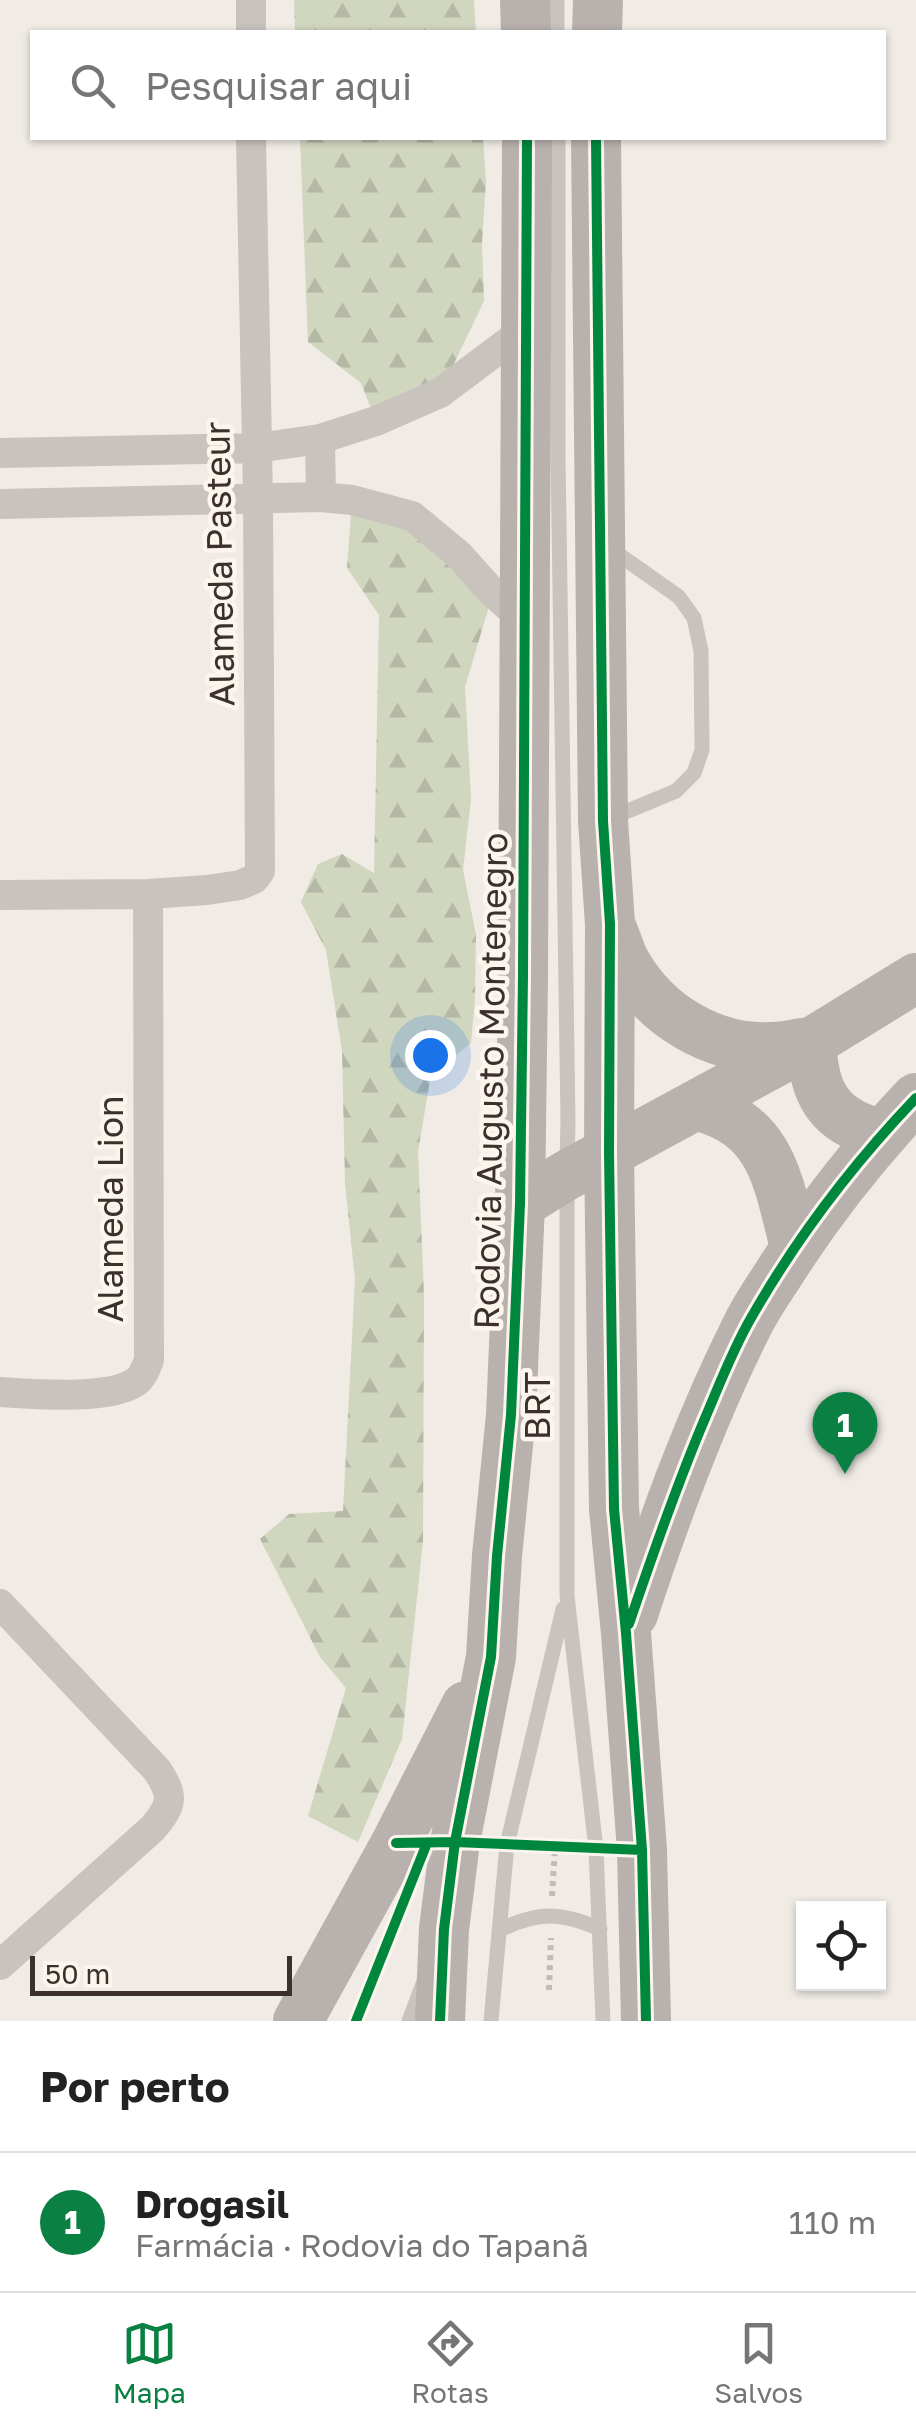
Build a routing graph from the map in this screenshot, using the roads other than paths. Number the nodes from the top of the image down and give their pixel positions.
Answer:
1 (251, 0) edge
2 (525, 0) edge
3 (557, 0) edge
4 (598, 0) edge
5 (251, 30) edge
6 (526, 30) edge
7 (557, 30) edge
8 (597, 30) edge
9 (251, 140) edge
10 (527, 140) edge
11 (558, 140) edge
12 (596, 140) edge
13 (528, 328) junction
14 (320, 439) junction
15 (257, 448) junction
16 (0, 453) edge
17 (321, 497) junction
18 (258, 498) junction
19 (0, 504) edge
20 (600, 541) junction
21 (526, 622) junction
22 (603, 821) junction
23 (148, 894) junction
24 (0, 895) edge
25 (610, 924) junction
26 (916, 978) edge
27 (812, 1042) junction
28 (916, 1098) edge
29 (698, 1106) junction
30 (882, 1134) junction
31 (588, 1164) junction
32 (520, 1204) junction
33 (795, 1247) junction
34 (0, 1392) edge
35 (567, 1596) junction
36 (0, 1604) edge
37 (626, 1633) junction
38 (491, 1657) junction
39 (444, 1929) junction
40 (600, 1929) junction
41 (500, 1930) junction
42 (0, 1965) edge
43 (298, 2021) edge
44 (409, 2021) edge
45 (440, 2021) edge
46 (491, 2021) edge
47 (603, 2021) edge
48 (646, 2021) edge

1 - 5 street
2 - 6 main road
3 - 7 lane
4 - 8 main road
9 - 15 street, Alameda Pasteur
10 - 13 main road, Rodovia Augusto Montenegro
11 - 31 lane, BRT
12 - 20 main road
13 - 14 street
13 - 21 main road, Rodovia Augusto Montenegro
14 - 15 street
14 - 17 street
15 - 16 street
15 - 18 street, Alameda Pasteur
17 - 18 street
17 - 21 street
18 - 19 street
18 - 23 street, Alameda Pasteur
20 - 22 main road
20 - 22 lane
21 - 32 main road, Rodovia Augusto Montenegro
22 - 25 main road
23 - 24 street
23 - 34 street, Alameda Lion
25 - 27 main road
25 - 31 main road
26 - 27 main road
27 - 29 main road
27 - 30 main road
28 - 30 main road
29 - 31 main road
29 - 33 main road
30 - 33 main road
31 - 32 main road
31 - 35 lane, BRT
31 - 37 main road
32 - 38 main road, Rodovia Augusto Montenegro
33 - 37 main road
35 - 40 lane, BRT
35 - 41 lane, BRT
36 - 42 street
37 - 48 main road
38 - 39 main road, Rodovia Augusto Montenegro
38 - 43 main road
39 - 44 lane
39 - 45 main road, Rodovia Augusto Montenegro
40 - 41 lane
40 - 47 lane, BRT
41 - 46 lane, BRT

